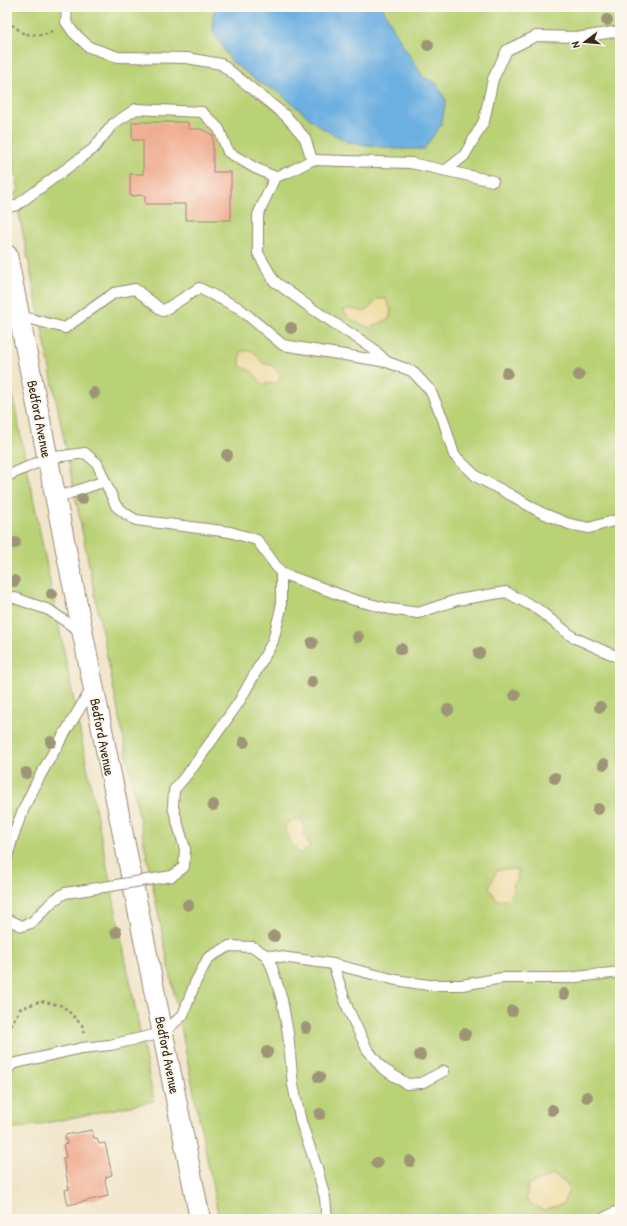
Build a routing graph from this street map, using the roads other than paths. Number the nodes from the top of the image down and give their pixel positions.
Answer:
1 (67, 7) edge
2 (620, 31) edge
3 (312, 160) junction
4 (446, 170) junction
5 (275, 177) junction
6 (493, 181) dead end
7 (7, 207) edge
8 (7, 255) edge
9 (20, 316) junction
10 (387, 362) junction
11 (48, 458) junction
12 (7, 476) edge
13 (105, 481) junction
14 (56, 498) junction
15 (620, 519) edge
16 (281, 573) junction
17 (7, 597) edge
18 (82, 633) junction
19 (620, 658) edge
20 (93, 685) junction
21 (7, 859) edge
22 (7, 919) edge
23 (266, 955) junction
24 (333, 964) junction
25 (620, 972) edge
26 (163, 1033) junction
27 (9, 1068) edge
28 (444, 1071) dead end
29 (620, 1210) edge
30 (200, 1219) edge
31 (327, 1219) edge
32 (602, 1219) edge

1 - 3 lane
2 - 4 lane
3 - 4 lane
3 - 5 lane
4 - 6 lane
5 - 7 lane
5 - 10 lane
8 - 9 street, Bedford Avenue
9 - 10 lane
9 - 11 street, Bedford Avenue
10 - 15 lane
11 - 12 lane
11 - 13 lane
11 - 14 street, Bedford Avenue
13 - 14 lane
13 - 16 lane
14 - 18 street, Bedford Avenue
16 - 19 lane
16 - 22 lane, bridge
17 - 18 lane
18 - 20 street, Bedford Avenue
20 - 21 lane
20 - 26 street, Bedford Avenue
23 - 24 lane
23 - 26 lane
23 - 31 lane
24 - 25 lane
24 - 28 lane
26 - 27 lane
26 - 30 street, Bedford Avenue
29 - 32 lane

